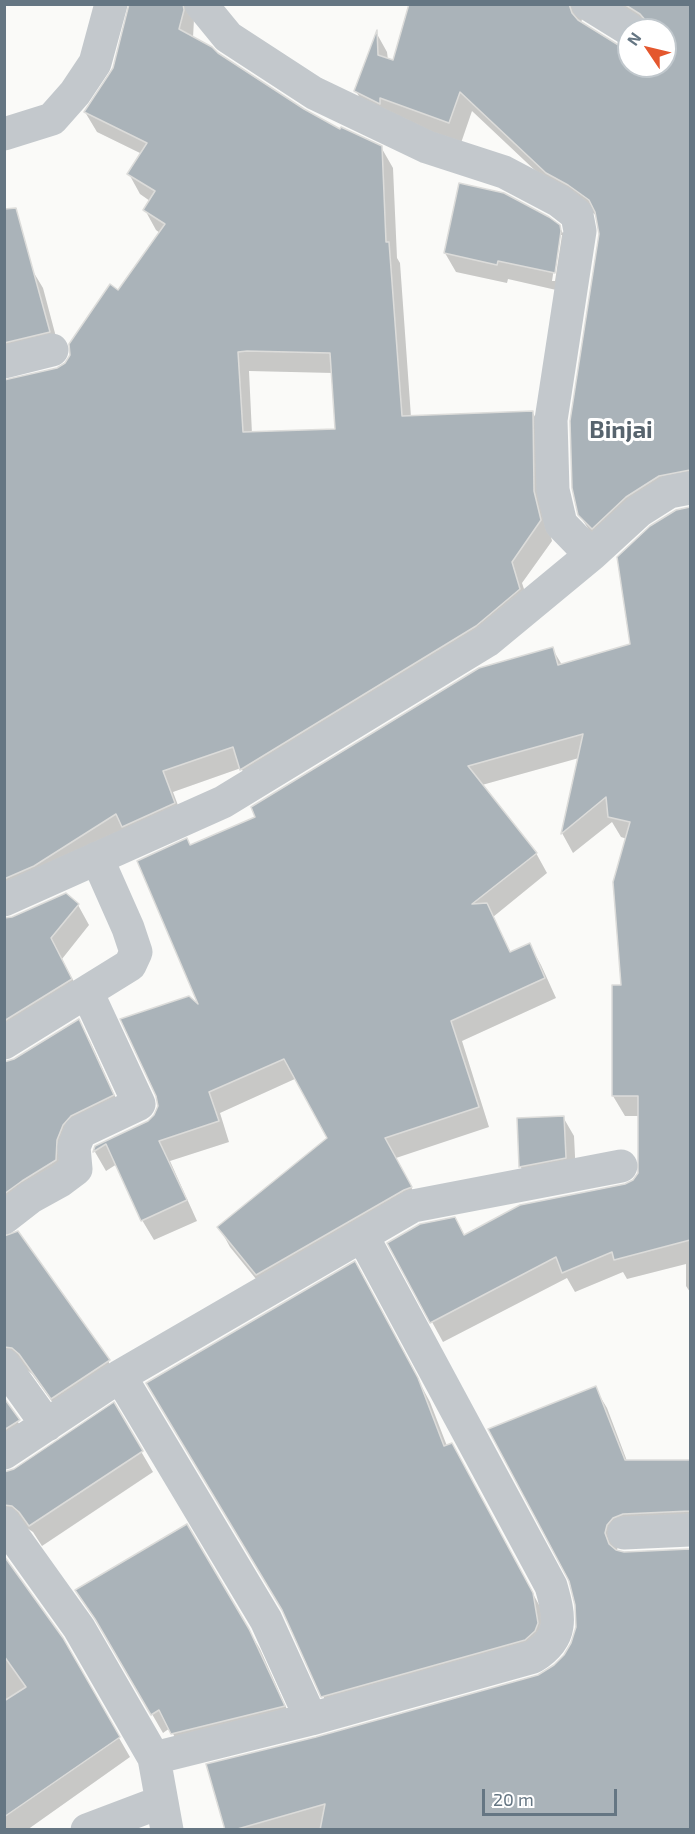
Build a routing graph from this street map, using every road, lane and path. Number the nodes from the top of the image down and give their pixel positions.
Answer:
1 (111, 4) edge
2 (201, 4) edge
3 (588, 4) edge
4 (617, 22) edge
5 (4, 134) edge
6 (52, 350) dead end
7 (4, 362) edge
8 (690, 488) edge
9 (591, 555) junction
10 (97, 858) junction
11 (4, 900) edge
12 (87, 992) junction
13 (4, 1043) edge
14 (621, 1166) dead end
15 (4, 1218) edge
16 (363, 1237) junction
17 (4, 1365) edge
18 (120, 1376) junction
19 (47, 1425) junction
20 (4, 1453) edge
21 (4, 1523) edge
22 (690, 1530) edge
23 (624, 1533) dead end
24 (311, 1719) junction
25 (154, 1758) junction
26 (164, 1816) edge
27 (87, 1830) edge

1 - 5 street
2 - 9 street
3 - 4 street
6 - 7 street
8 - 9 street
9 - 10 street
10 - 11 street
10 - 12 street
12 - 13 street
12 - 15 street
14 - 16 street
16 - 18 street
16 - 24 street
17 - 19 street
18 - 19 street
18 - 24 street
19 - 20 street
21 - 25 street
22 - 23 street
24 - 25 street
25 - 26 street
26 - 27 street

